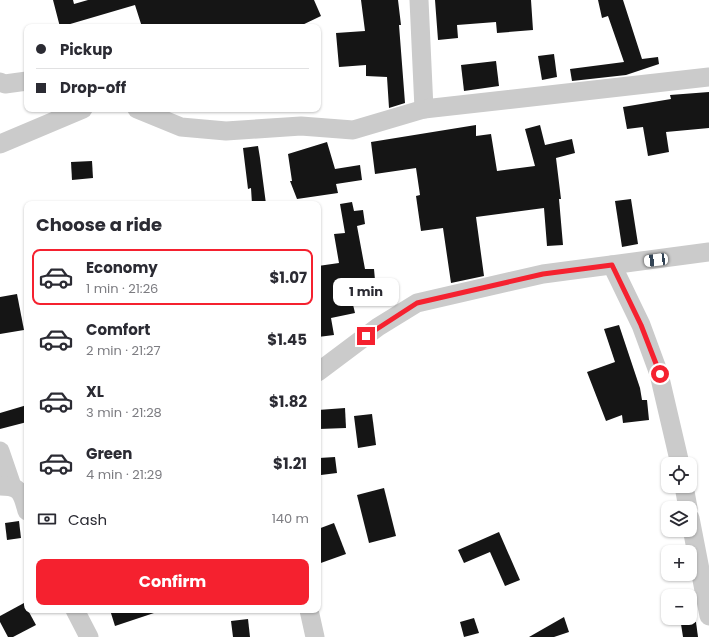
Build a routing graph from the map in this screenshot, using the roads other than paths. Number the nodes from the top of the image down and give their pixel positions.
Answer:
1 (419, 0) edge
2 (709, 77) edge
3 (24, 81) edge
4 (0, 82) edge
5 (424, 109) junction
6 (76, 112) edge
7 (144, 112) edge
8 (0, 144) edge
9 (709, 252) edge
10 (612, 265) junction
11 (321, 370) edge
12 (0, 451) edge
13 (678, 457) edge
14 (15, 488) edge
15 (24, 505) edge
16 (694, 537) edge
17 (77, 613) edge
18 (310, 613) edge
19 (709, 616) edge
20 (89, 637) edge
21 (316, 637) edge

1 - 5 street
2 - 5 street
3 - 4 street
5 - 7 street
6 - 8 street
9 - 10 street
10 - 11 street
10 - 13 street
12 - 14 street
14 - 15 street
16 - 19 street
17 - 20 street
18 - 21 street

